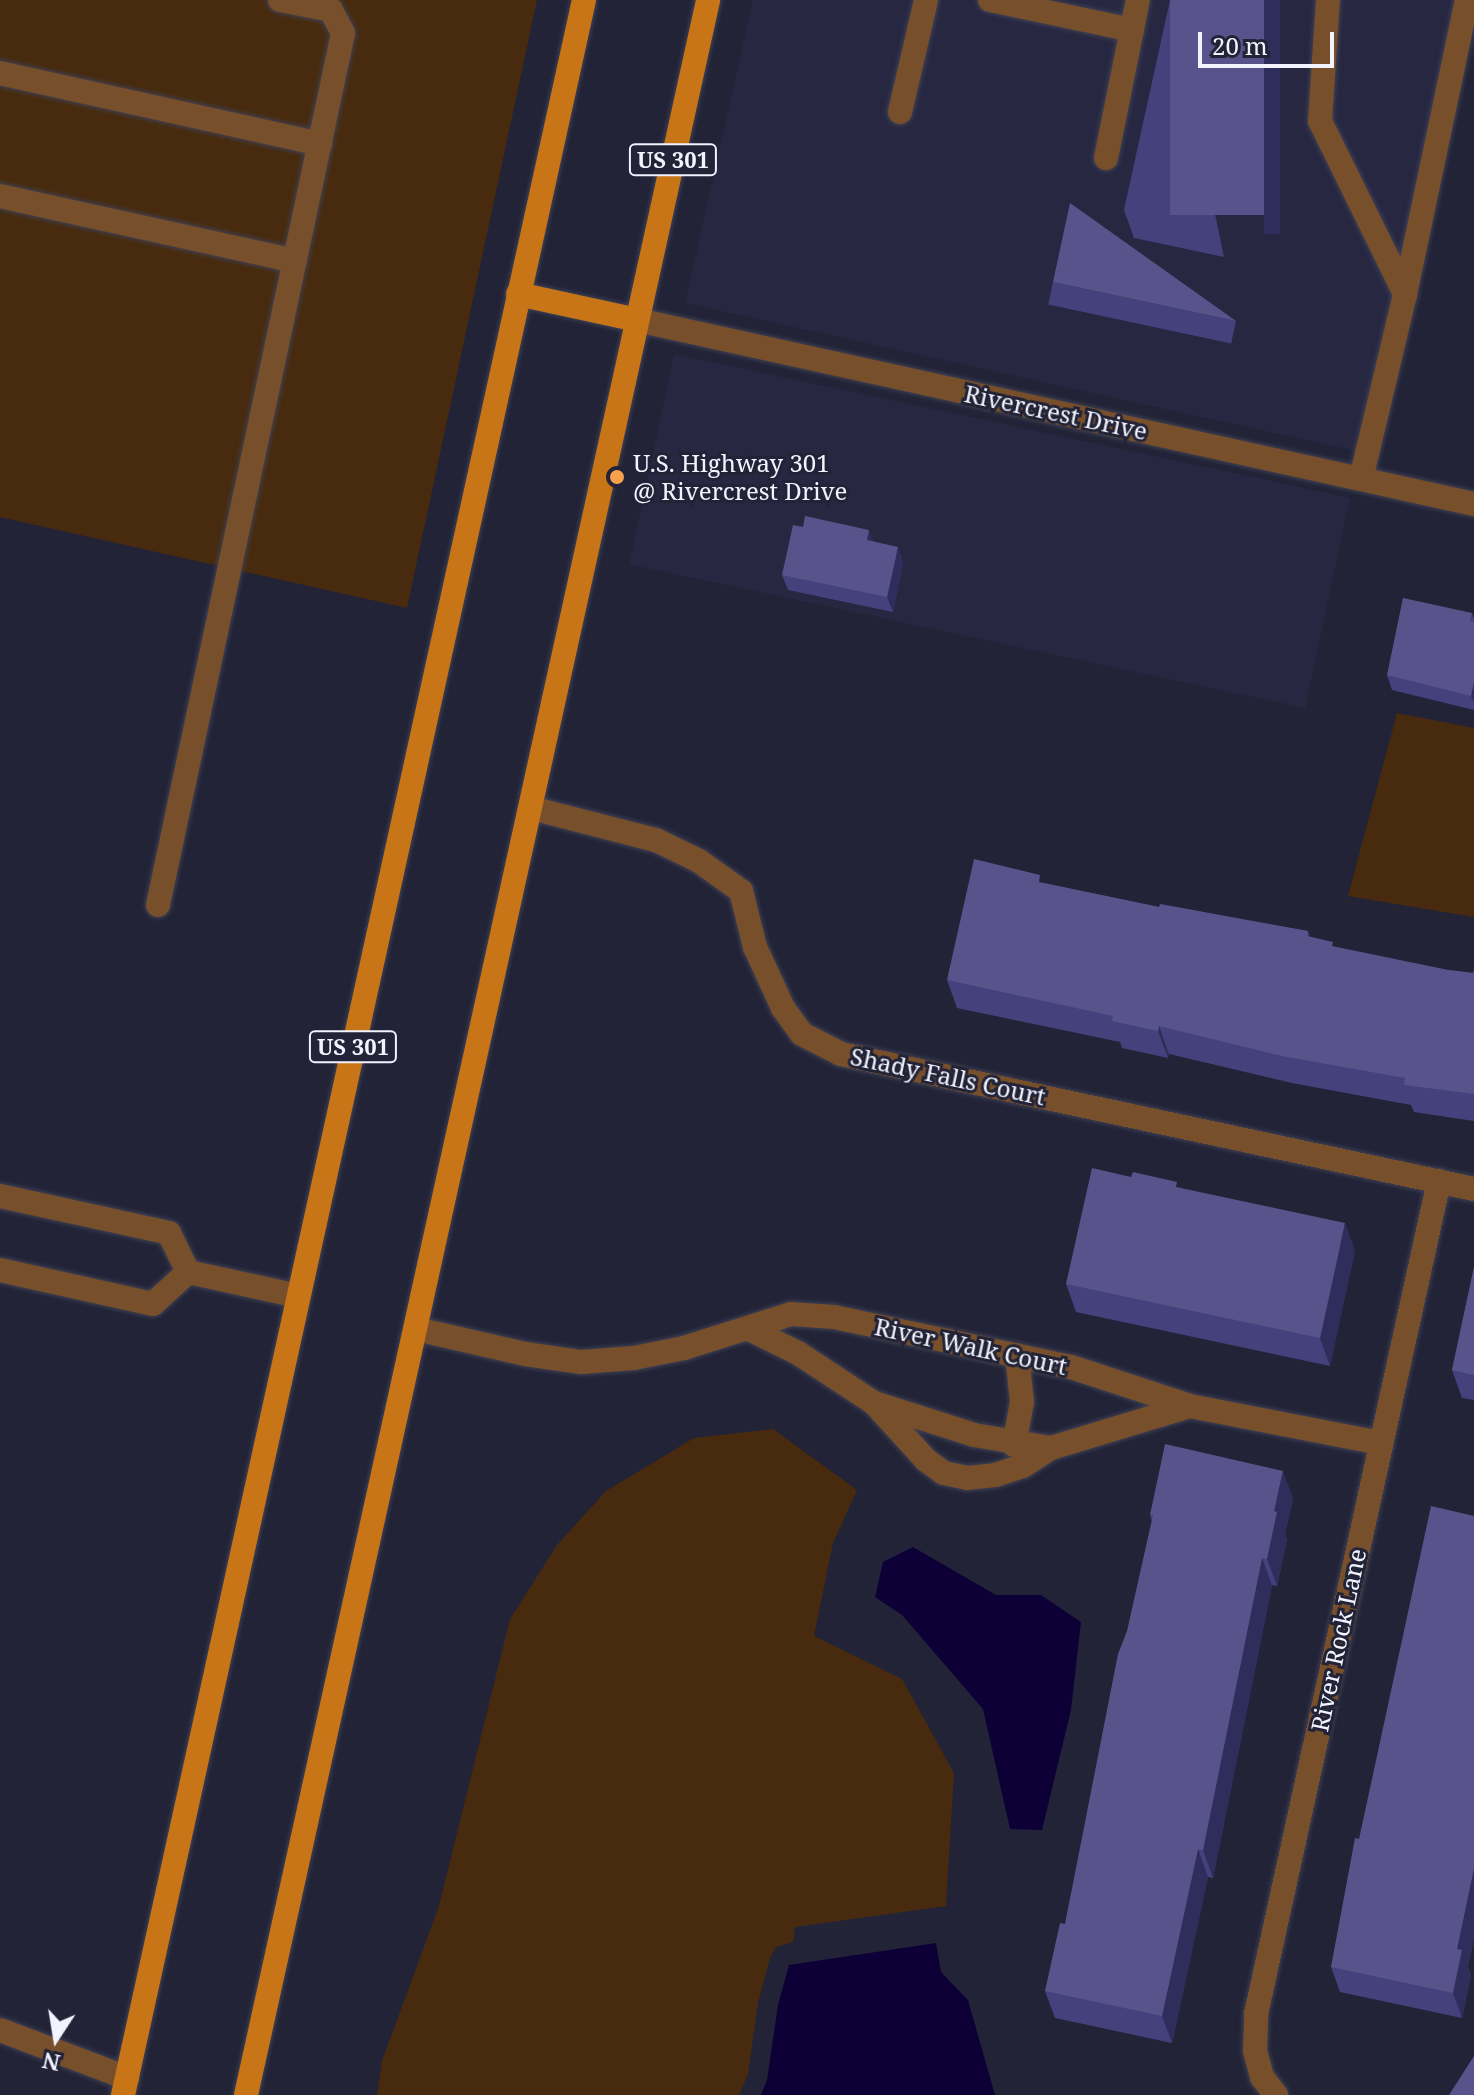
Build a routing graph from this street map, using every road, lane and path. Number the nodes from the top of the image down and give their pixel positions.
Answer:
1 (280, 0) edge
2 (584, 0) edge
3 (708, 0) edge
4 (926, 0) edge
5 (990, 0) edge
6 (1138, 0) edge
7 (1328, 0) edge
8 (1467, 0) edge
9 (1132, 30) junction
10 (0, 73) edge
11 (900, 112) dead end
12 (320, 144) junction
13 (1106, 158) dead end
14 (0, 196) edge
15 (295, 261) junction
16 (518, 294) junction
17 (1405, 294) junction
18 (637, 320) junction
19 (1361, 479) junction
20 (1474, 504) edge
21 (531, 808) junction
22 (158, 905) dead end
23 (1439, 1181) junction
24 (1474, 1189) edge
25 (0, 1196) edge
26 (0, 1270) edge
27 (188, 1272) junction
28 (298, 1296) junction
29 (416, 1329) junction
30 (749, 1329) junction
31 (1017, 1355) junction
32 (874, 1403) junction
33 (1190, 1406) junction
34 (1381, 1443) junction
35 (1014, 1445) junction
36 (1051, 1448) junction
37 (0, 2030) edge
38 (125, 2087) edge
39 (246, 2095) edge
40 (1276, 2095) edge

1 - 12 street
2 - 16 main road, US 301
3 - 18 main road, US 301
4 - 11 street
5 - 9 street
6 - 9 street
7 - 17 street
8 - 17 street
9 - 13 street
10 - 12 street
12 - 15 street
14 - 15 street
15 - 22 street
16 - 18 main road
16 - 28 main road, US 301
17 - 19 street
18 - 19 street, Rivercrest Drive
18 - 21 main road, US 301
19 - 20 street, Rivercrest Drive
21 - 23 street, Shady Falls Court
21 - 29 main road, US 301
23 - 24 street, Shady Falls Court
23 - 34 street, River Rock Lane
25 - 27 street
26 - 27 street
27 - 28 street
28 - 38 main road, US 301
29 - 30 street, River Walk Court
29 - 39 main road, US 301
30 - 31 street, River Walk Court
30 - 32 street, River Walk Court
31 - 33 street, River Walk Court
31 - 35 street
32 - 35 street, River Walk Court
32 - 36 street, River Walk Court
33 - 34 street, River Walk Court
33 - 36 street, River Walk Court
34 - 40 street, River Rock Lane
35 - 36 street, River Walk Court
37 - 38 street

